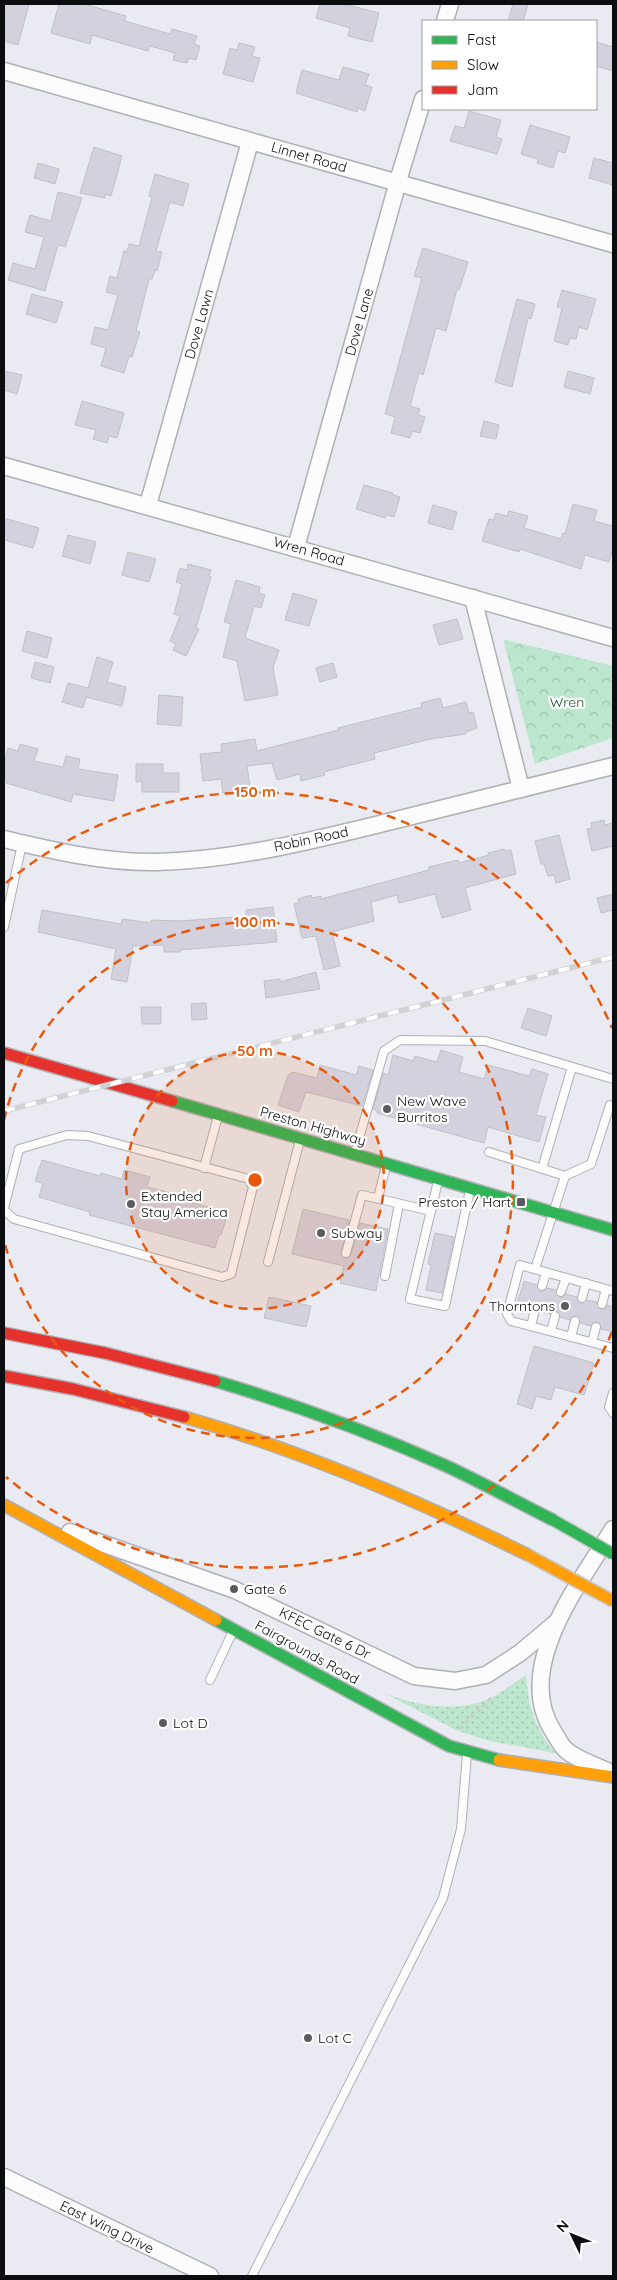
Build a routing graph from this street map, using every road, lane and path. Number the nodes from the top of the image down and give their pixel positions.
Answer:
1 (450, 4) edge
2 (445, 20) edge
3 (4, 71) edge
4 (422, 101) edge
5 (250, 142) junction
6 (398, 183) junction
7 (613, 244) edge
8 (4, 466) edge
9 (148, 505) junction
10 (296, 547) junction
11 (473, 598) junction
12 (613, 638) edge
13 (613, 766) edge
14 (521, 789) junction
15 (4, 839) edge
16 (22, 844) junction
17 (4, 927) edge
18 (4, 1053) edge
19 (572, 1067) junction
20 (613, 1079) edge
21 (610, 1105) dead end
22 (219, 1114) junction
23 (301, 1138) junction
24 (489, 1152) dead end
25 (355, 1153) junction
26 (387, 1162) junction
27 (204, 1168) junction
28 (542, 1169) junction
29 (14, 1171) junction
30 (4, 1173) edge
31 (565, 1176) junction
32 (439, 1179) junction
33 (470, 1188) junction
34 (378, 1198) junction
35 (399, 1204) junction
36 (4, 1209) edge
37 (431, 1211) junction
38 (555, 1213) junction
39 (613, 1230) edge
40 (346, 1253) dead end
41 (268, 1262) dead end
42 (535, 1270) junction
43 (546, 1272) junction
44 (385, 1276) dead end
45 (566, 1278) junction
46 (586, 1284) junction
47 (542, 1286) dead end
48 (610, 1290) edge
49 (562, 1292) dead end
50 (582, 1298) dead end
51 (602, 1304) dead end
52 (536, 1310) dead end
53 (555, 1316) dead end
54 (575, 1322) dead end
55 (531, 1326) junction
56 (596, 1327) dead end
57 (551, 1331) junction
58 (4, 1333) edge
59 (571, 1337) junction
60 (592, 1342) junction
61 (613, 1348) edge
62 (4, 1376) edge
63 (613, 1392) edge
64 (613, 1413) edge
65 (4, 1505) edge
66 (28, 1517) junction
67 (613, 1528) edge
68 (613, 1554) edge
69 (613, 1601) edge
70 (557, 1622) junction
71 (234, 1629) junction
72 (210, 1680) dead end
73 (491, 1698) dead end
74 (458, 1731) dead end
75 (467, 1752) junction
76 (613, 1776) edge
77 (4, 2177) edge
78 (210, 2276) edge
79 (252, 2276) edge

1 - 2 street
3 - 5 street, Linnet Road
4 - 6 street, Dove Lane
5 - 6 street, Linnet Road
5 - 9 street, Dove Lawn
6 - 7 street, Linnet Road
6 - 10 street, Dove Lane
8 - 9 street, Wren Road
9 - 10 street, Wren Road
10 - 11 street, Wren Road
11 - 12 street, Wren Road
11 - 14 street
13 - 14 street, Robin Road
14 - 16 street, Robin Road
15 - 16 street, Robin Road
16 - 17 lane
18 - 22 main road, Preston Highway
19 - 20 lane
19 - 25 lane
19 - 28 lane
21 - 31 lane
22 - 23 main road, Preston Highway
22 - 27 lane
23 - 25 main road, Preston Highway
23 - 41 lane
24 - 28 lane
25 - 26 main road, Preston Highway
26 - 32 main road, Preston Highway
26 - 34 lane
27 - 29 lane
27 - 36 lane
28 - 31 lane
29 - 30 lane
29 - 36 lane
31 - 38 lane
32 - 33 main road, Preston Highway
32 - 37 lane
33 - 37 lane
33 - 38 main road, Preston Highway
34 - 35 lane
34 - 40 lane
35 - 37 lane
35 - 44 lane
38 - 39 main road, Preston Highway
38 - 42 lane
42 - 43 lane
42 - 55 lane
43 - 45 lane
43 - 47 lane
45 - 46 lane
45 - 49 lane
46 - 48 lane
46 - 50 lane
48 - 51 lane
52 - 55 lane
53 - 57 lane
54 - 59 lane
55 - 57 lane
56 - 60 lane
57 - 59 lane
58 - 68 main road, bridge
59 - 60 lane
60 - 61 lane
62 - 69 main road, bridge
63 - 64 lane
65 - 66 main road, Fairgrounds Road
66 - 70 street, KFEC Gate 6 Dr
66 - 71 main road, Fairgrounds Road
67 - 70 street
70 - 76 street
71 - 72 lane
71 - 75 main road, Fairgrounds Road
73 - 74 path
75 - 76 main road, Fairgrounds Road
75 - 79 lane
77 - 78 street, East Wing Drive

